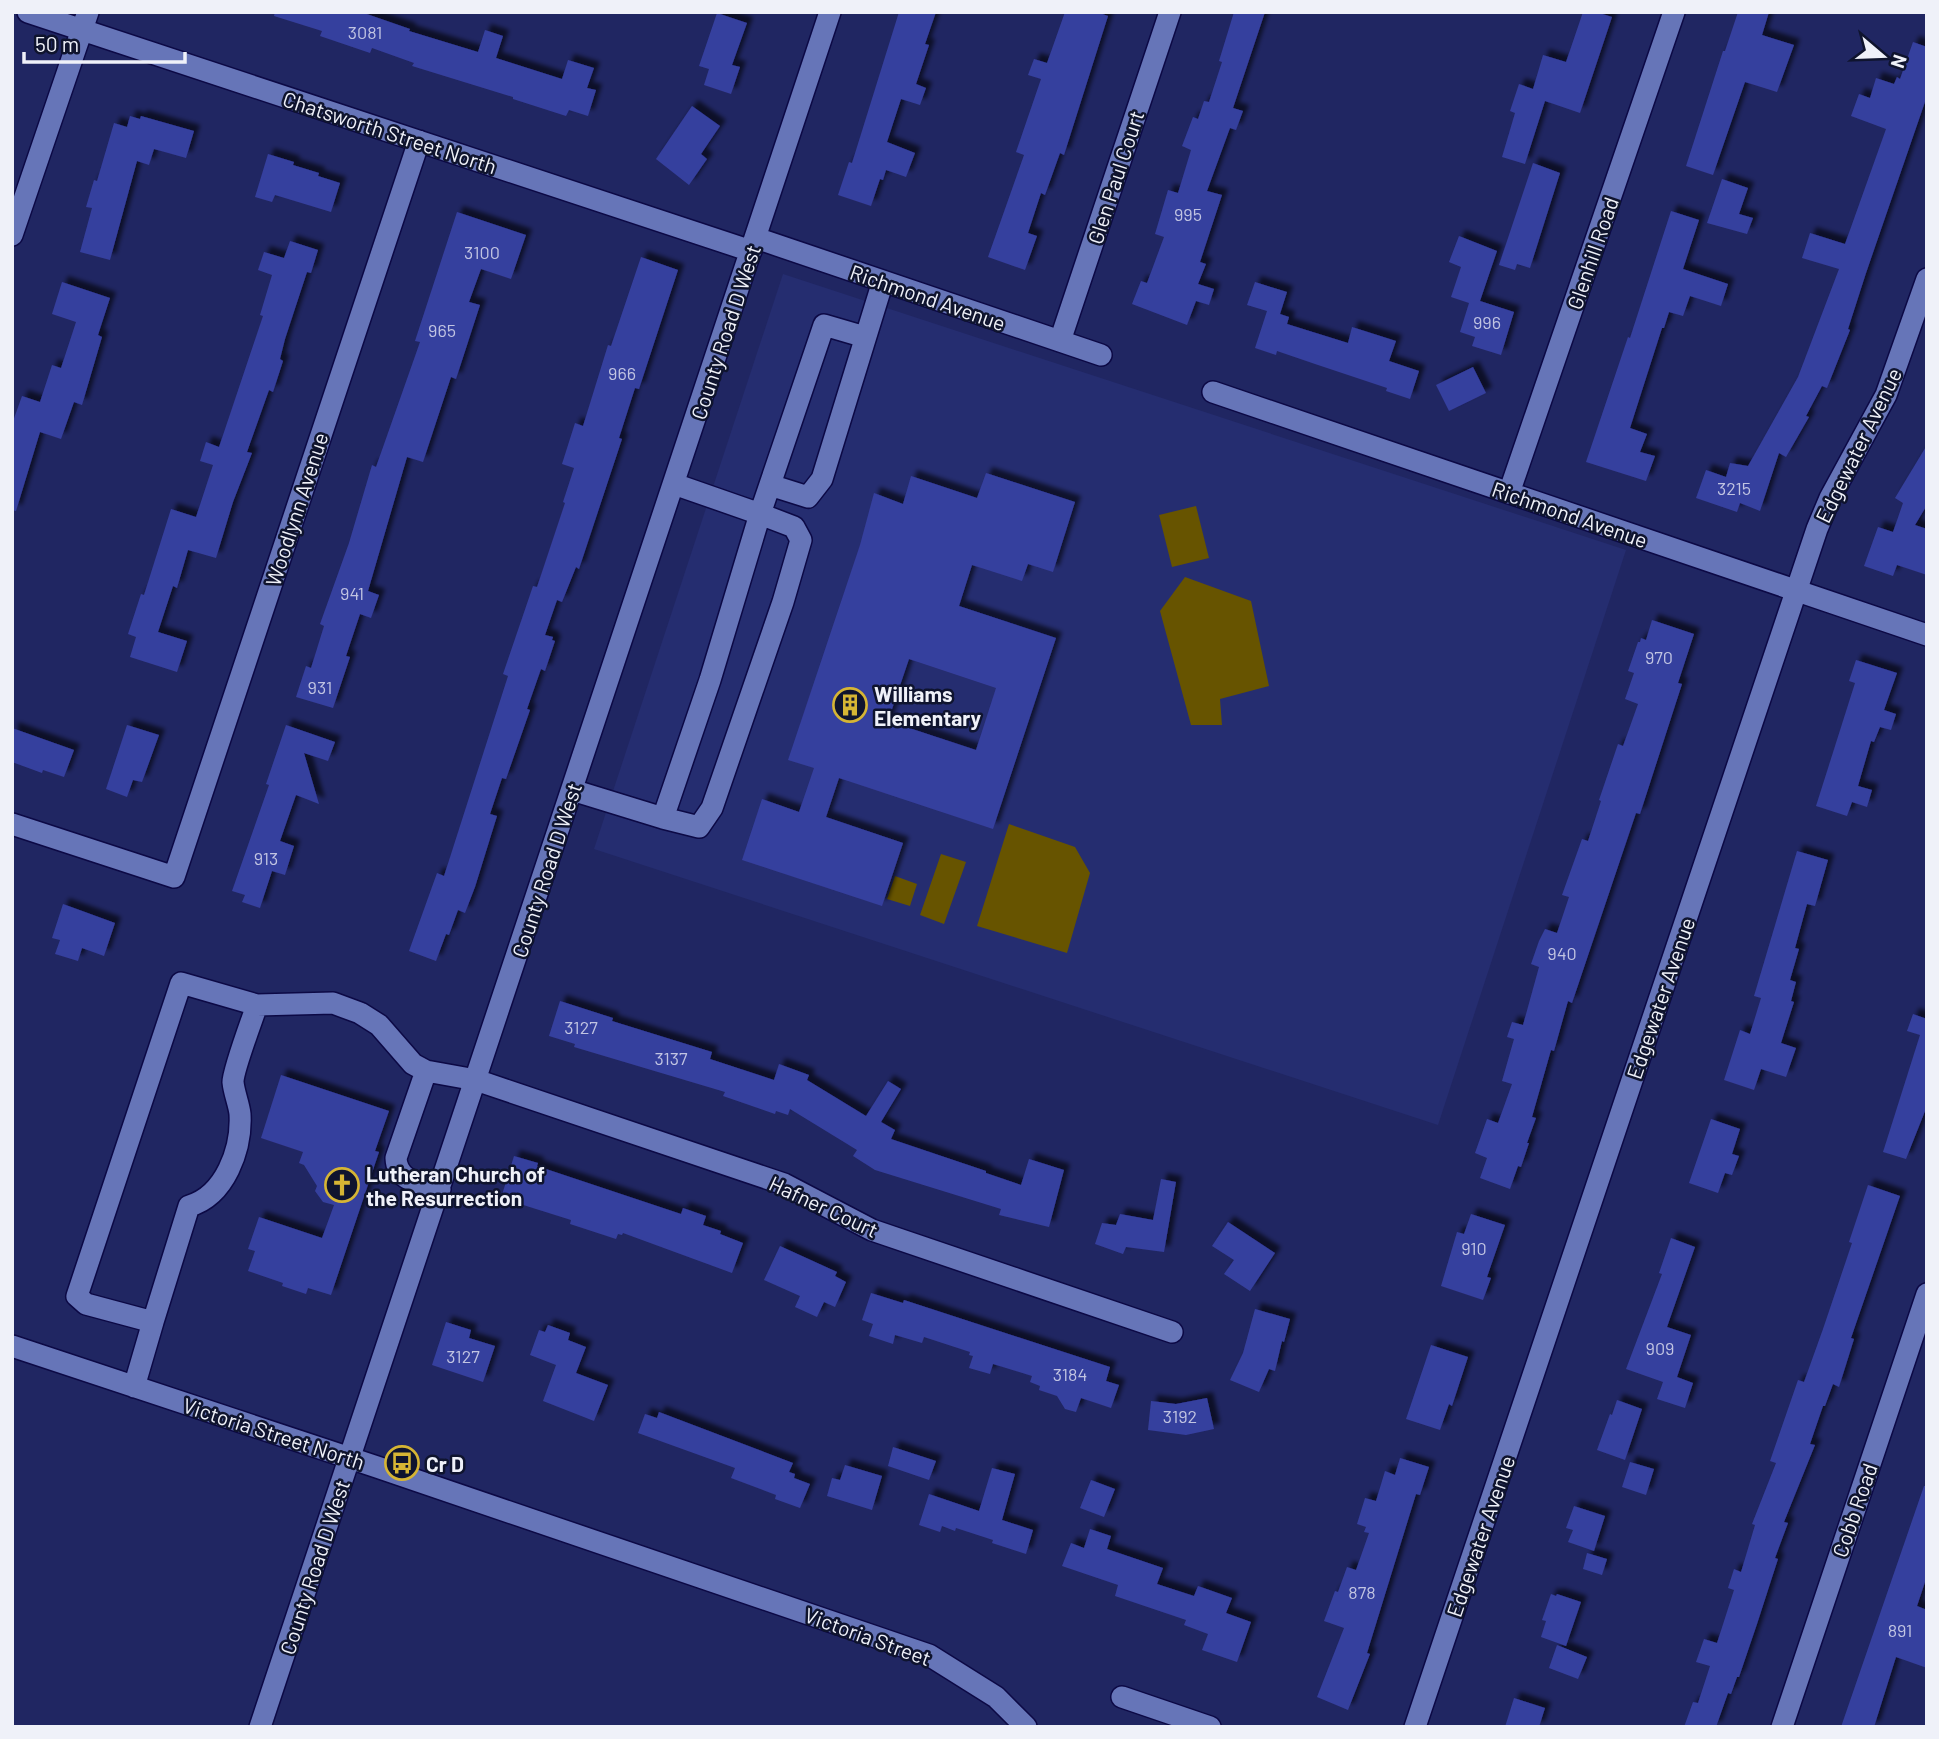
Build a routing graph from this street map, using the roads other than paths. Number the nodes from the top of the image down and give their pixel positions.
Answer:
1 (28, 12) edge
2 (830, 12) edge
3 (1170, 12) edge
4 (1674, 12) edge
5 (85, 21) edge
6 (419, 142) junction
7 (12, 235) edge
8 (754, 245) junction
9 (1927, 279) edge
10 (883, 281) junction
11 (865, 338) junction
12 (1060, 341) junction
13 (1101, 355) dead end
14 (1213, 392) dead end
15 (674, 484) junction
16 (770, 485) junction
17 (1509, 493) junction
18 (760, 514) junction
19 (1797, 591) junction
20 (1927, 635) edge
21 (572, 790) junction
22 (663, 818) junction
23 (12, 824) edge
24 (257, 1005) junction
25 (426, 1071) junction
26 (476, 1080) junction
27 (440, 1189) junction
28 (1927, 1294) edge
29 (153, 1322) junction
30 (1172, 1332) dead end
31 (12, 1346) edge
32 (134, 1387) junction
33 (350, 1458) junction
34 (694, 1575) joint
35 (1122, 1697) dead end
36 (260, 1727) edge
37 (1026, 1727) edge
38 (1210, 1727) edge
39 (1416, 1727) edge
40 (1782, 1727) edge

1 - 5 street, Chatsworth Street North
2 - 8 street, County Road D West
3 - 12 street, Glen Paul Court
4 - 17 street, Glenhill Road
5 - 6 street, Chatsworth Street North
5 - 7 street
6 - 8 street, Chatsworth Street North
6 - 23 street, Woodlynn Avenue
8 - 10 street, Richmond Avenue
8 - 15 street, County Road D West
9 - 19 street, Edgewater Avenue
10 - 11 street
10 - 12 street, Richmond Avenue
11 - 16 street
11 - 16 street
12 - 13 street, Richmond Avenue
14 - 17 street, Richmond Avenue
15 - 18 street
15 - 21 street, County Road D West
16 - 18 street
17 - 19 street, Richmond Avenue
18 - 22 street
18 - 22 street
19 - 20 street, Richmond Avenue
19 - 39 street, Edgewater Avenue
21 - 22 street
21 - 26 street, County Road D West
24 - 25 street
24 - 29 street
24 - 29 street
25 - 26 street, Hafner Court
25 - 27 street
26 - 27 street, County Road D West
26 - 30 street, Hafner Court
27 - 33 street, County Road D West
28 - 40 street, Cobb Road
29 - 32 street
31 - 32 street, Victoria Street North
32 - 33 street, Victoria Street North
33 - 34 street, Victoria Street North
33 - 36 street, County Road D West
34 - 37 street, Victoria Street
35 - 38 street

